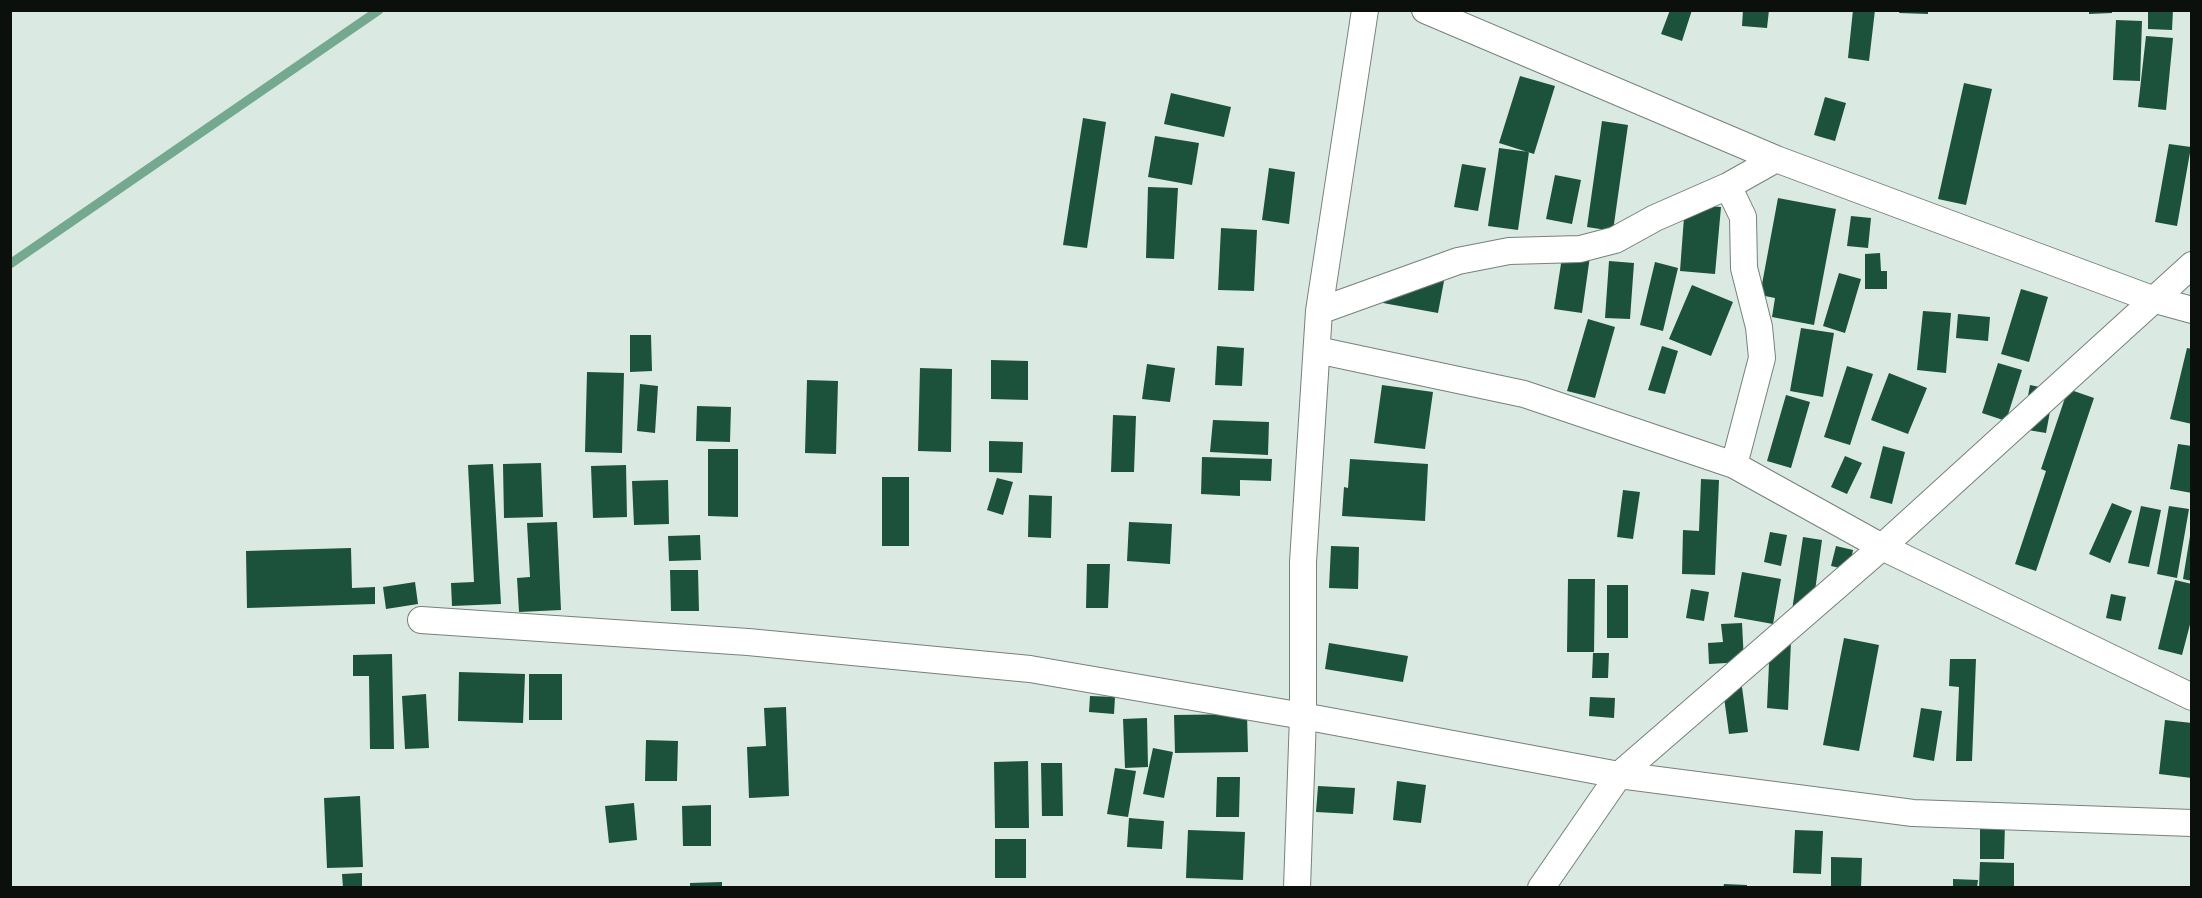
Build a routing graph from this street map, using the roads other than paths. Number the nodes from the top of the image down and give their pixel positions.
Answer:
1 (1365, 10) edge
2 (1425, 10) edge
3 (1776, 159) junction
4 (1728, 186) junction
5 (2192, 265) edge
6 (2152, 299) junction
7 (2192, 310) edge
8 (1319, 311) junction
9 (1317, 350) junction
10 (1734, 465) junction
11 (1882, 547) junction
12 (421, 620) dead end
13 (2192, 697) edge
14 (1303, 717) junction
15 (1620, 775) junction
16 (2192, 823) edge
17 (1297, 888) edge
18 (1541, 888) edge

1 - 8 street
2 - 3 street
3 - 4 street
3 - 6 street
4 - 8 street
4 - 10 street
5 - 6 street
6 - 7 street
6 - 11 street
8 - 9 street
9 - 10 street
9 - 14 street
10 - 11 street
11 - 13 street
11 - 15 street
12 - 14 street
14 - 15 street
14 - 17 street
15 - 16 street
15 - 18 street

